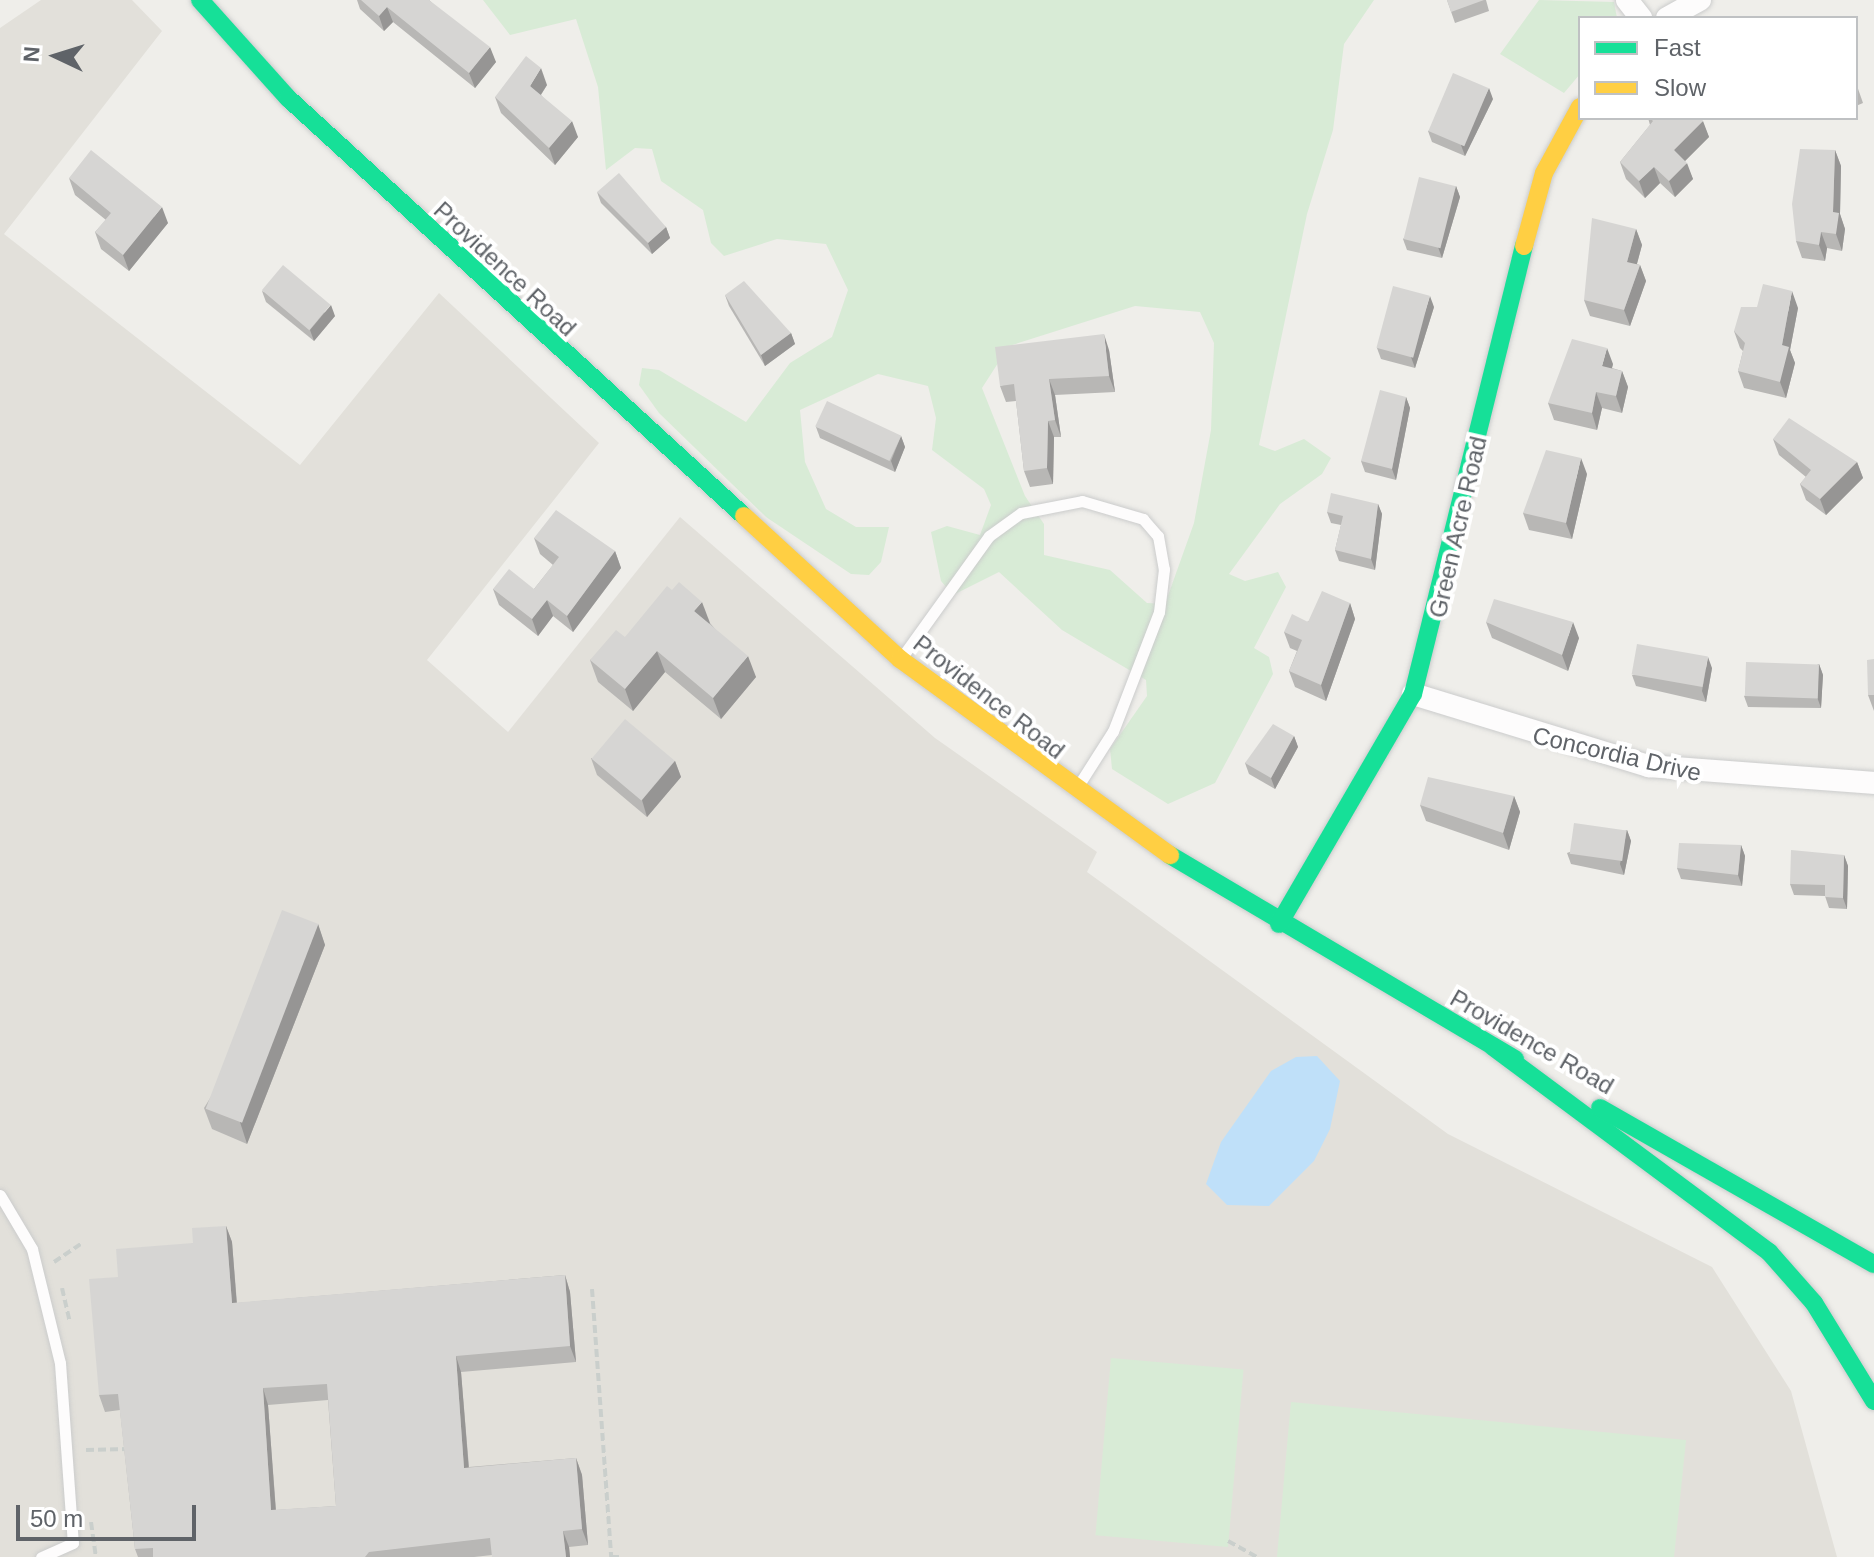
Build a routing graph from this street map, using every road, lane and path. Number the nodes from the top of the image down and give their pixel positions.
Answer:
1 (200, 0) edge
2 (1627, 0) edge
3 (1700, 0) edge
4 (1639, 16) edge
5 (1671, 16) edge
6 (1578, 111) edge
7 (900, 659) junction
8 (1413, 694) junction
9 (1874, 783) edge
10 (1074, 792) junction
11 (1279, 924) junction
12 (1493, 1047) junction
13 (0, 1195) edge
14 (1874, 1264) edge
15 (592, 1289) dead end
16 (1874, 1401) edge
17 (127, 1449) edge
18 (86, 1450) dead end
19 (1228, 1541) dead end
20 (41, 1557) edge
21 (619, 1557) edge
22 (1257, 1557) edge

1 - 7 main road, Providence Road
2 - 4 street
3 - 5 street
6 - 8 main road, Green Acre Road
7 - 10 main road, Providence Road
7 - 10 lane
8 - 9 street, Concordia Drive
8 - 11 main road, Green Acre Road
10 - 11 main road, Providence Road
11 - 12 main road, Providence Road
12 - 14 main road, Providence Road
12 - 16 main road
13 - 20 lane
15 - 21 path
17 - 18 path
19 - 22 path

